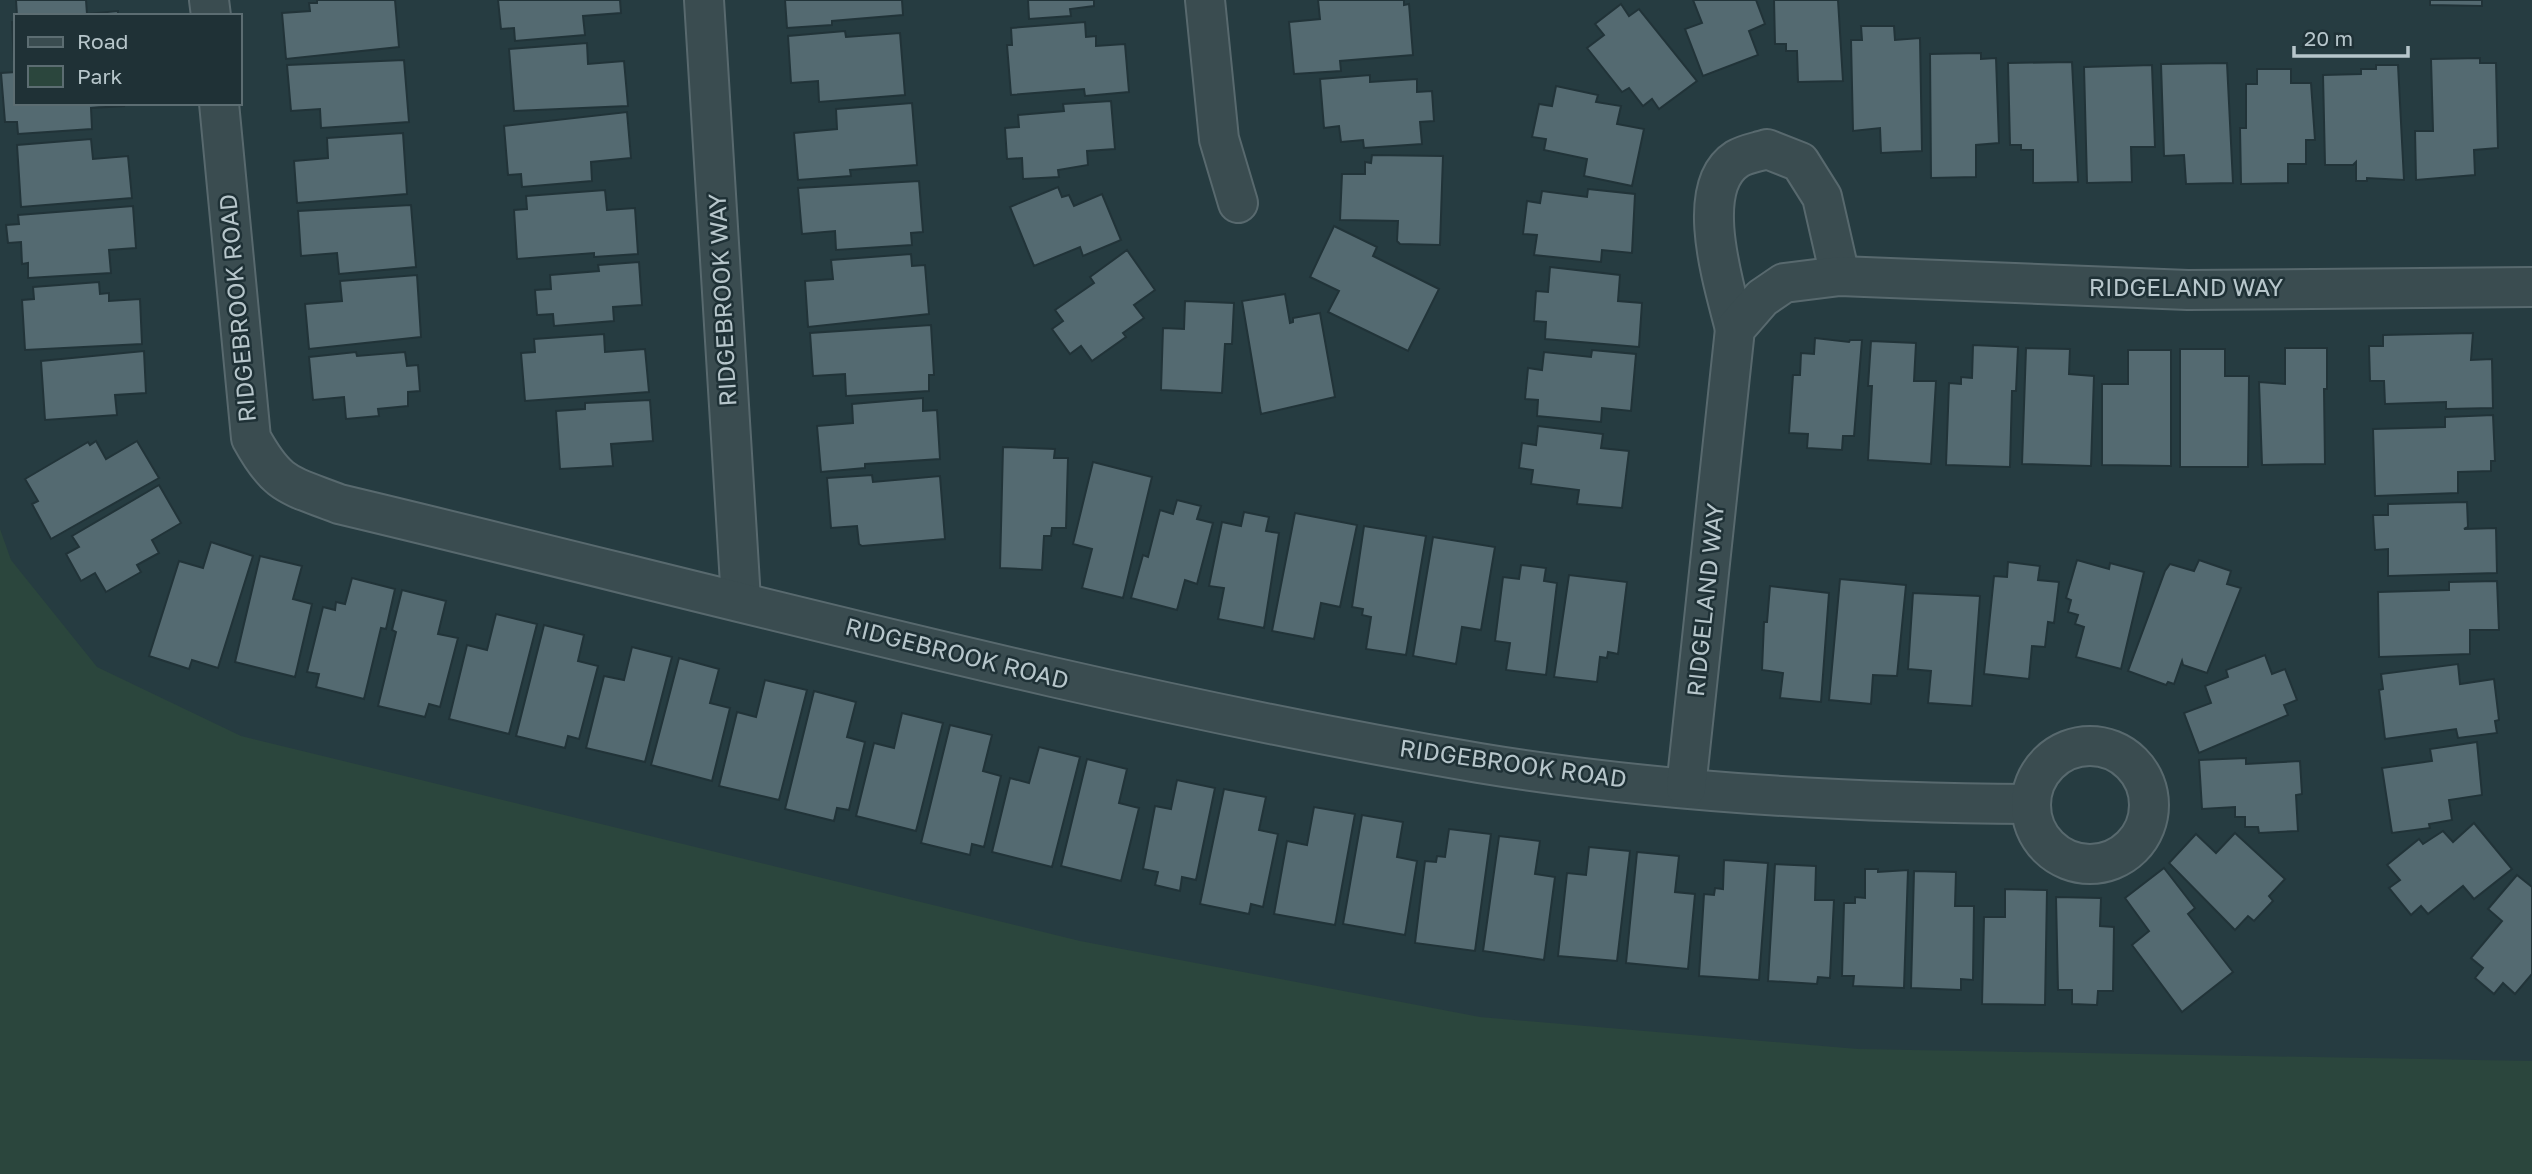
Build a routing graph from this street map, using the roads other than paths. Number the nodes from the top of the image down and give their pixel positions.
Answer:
1 (704, 0) edge
2 (1205, 0) edge
3 (219, 105) edge
4 (1238, 203) dead end
5 (1840, 276) junction
6 (2532, 287) edge
7 (1735, 328) junction
8 (741, 600) junction
9 (1686, 788) junction
10 (2031, 804) dead end

1 - 8 street, RIDGEBROOK WAY
2 - 4 street
3 - 8 street, RIDGEBROOK ROAD
5 - 6 street, RIDGELAND WAY
5 - 7 street, RIDGELAND WAY
5 - 7 street, RIDGELAND WAY
7 - 9 street, RIDGELAND WAY
8 - 9 street, RIDGEBROOK ROAD
9 - 10 street, RIDGEBROOK ROAD

